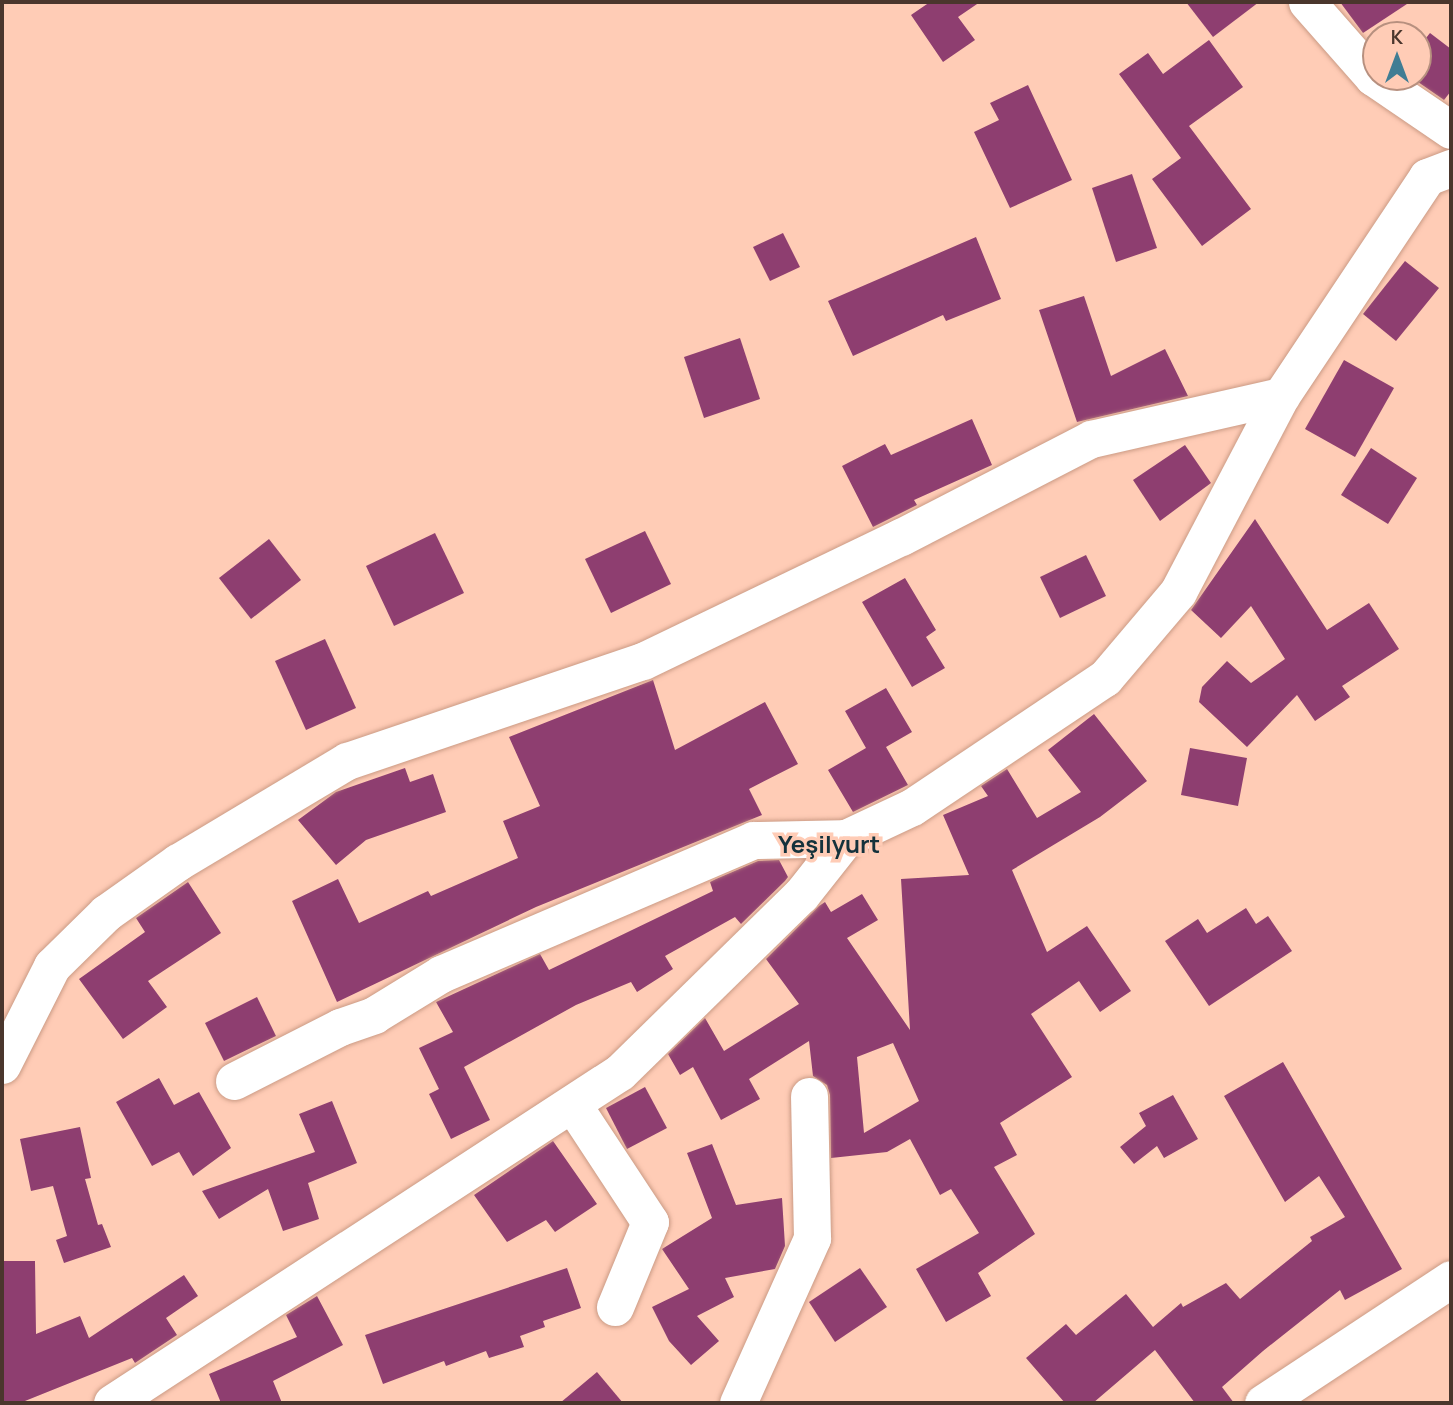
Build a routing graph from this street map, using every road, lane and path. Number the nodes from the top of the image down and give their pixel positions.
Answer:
1 (1307, 2) edge
2 (1449, 120) edge
3 (1451, 168) edge
4 (1281, 396) junction
5 (846, 838) junction
6 (2, 1065) edge
7 (234, 1081) dead end
8 (809, 1097) dead end
9 (572, 1105) junction
10 (1451, 1279) edge
11 (615, 1307) dead end
12 (112, 1403) edge
13 (738, 1403) edge
14 (1263, 1403) edge

1 - 2 street
3 - 4 street
4 - 5 street
4 - 6 street
5 - 7 street
5 - 9 street
8 - 13 street
9 - 11 street
9 - 12 street
10 - 14 street

